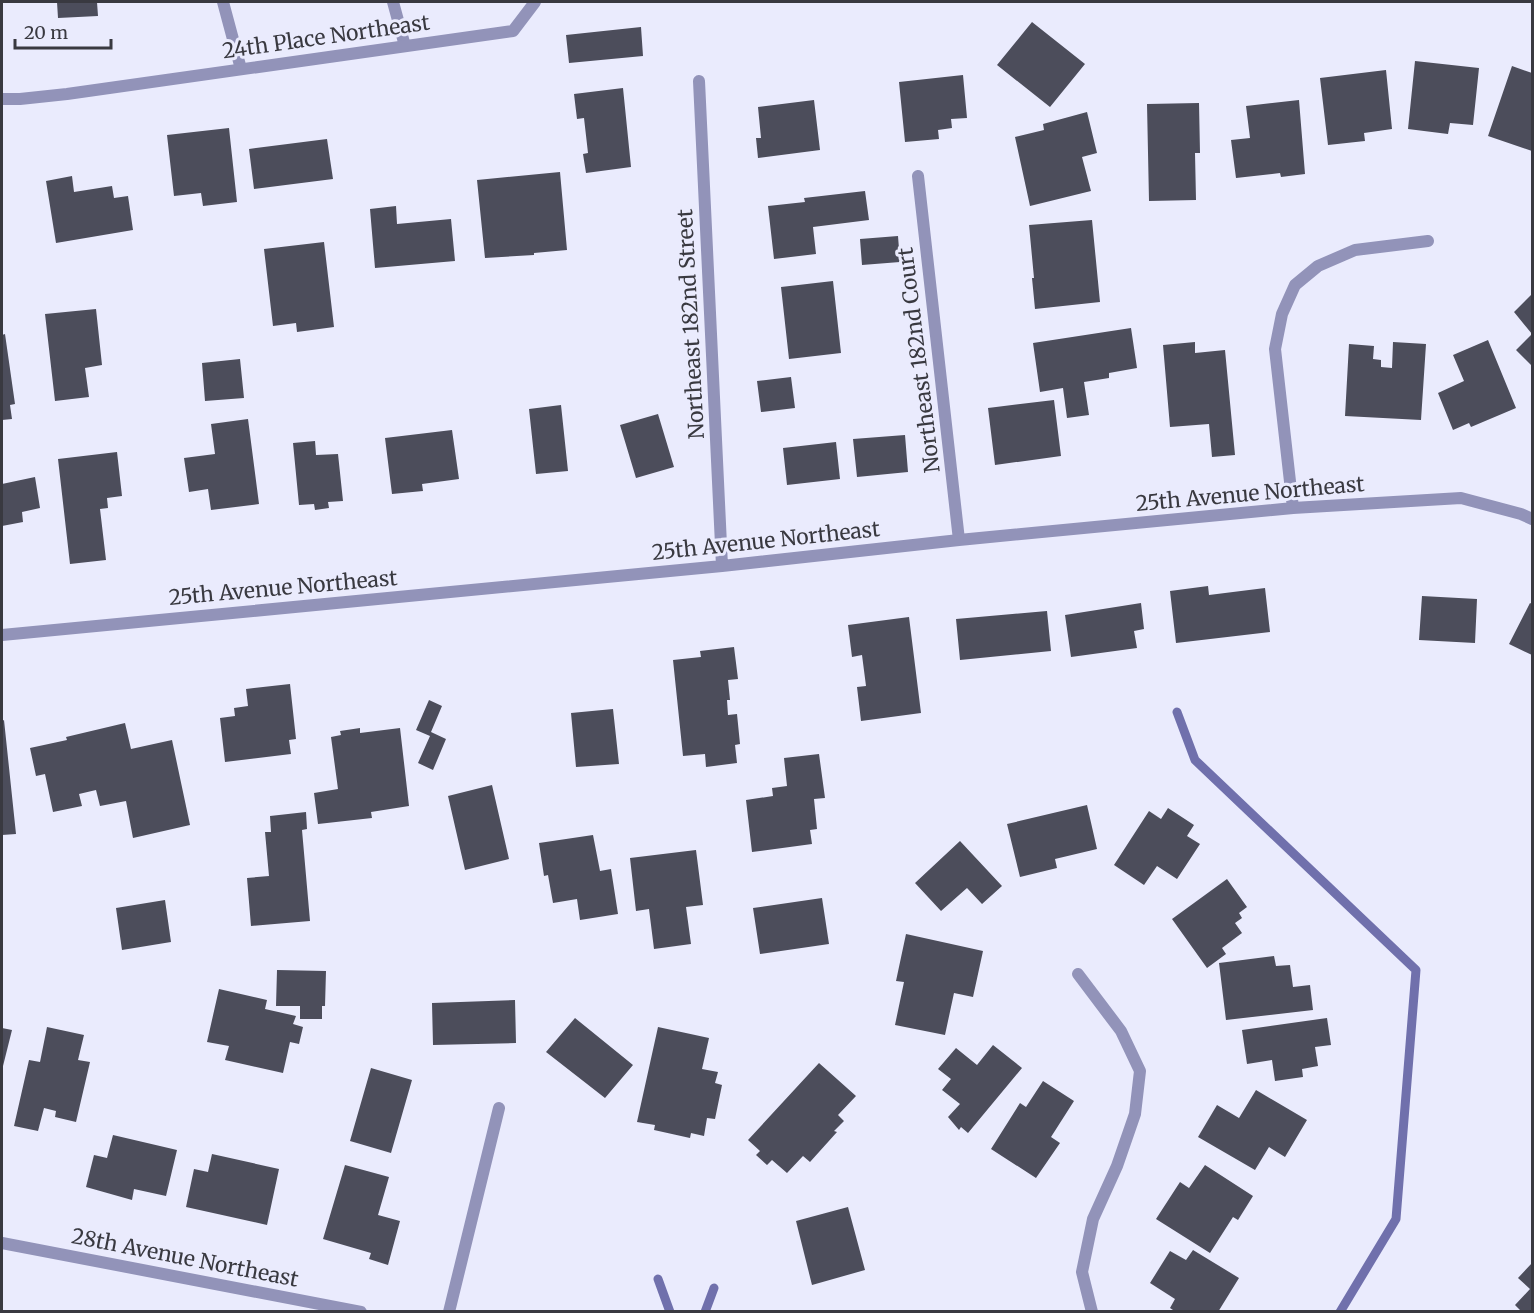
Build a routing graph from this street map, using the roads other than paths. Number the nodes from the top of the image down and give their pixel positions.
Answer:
1 (223, 2) edge
2 (393, 2) edge
3 (535, 2) edge
4 (405, 46) junction
5 (242, 69) junction
6 (699, 81) dead end
7 (2, 99) edge
8 (918, 176) dead end
9 (1428, 241) dead end
10 (1293, 508) junction
11 (1533, 519) edge
12 (959, 540) junction
13 (722, 566) junction
14 (2, 635) edge
15 (1078, 974) dead end
16 (499, 1108) dead end
17 (2, 1243) edge
18 (361, 1311) edge
19 (449, 1311) edge
20 (1092, 1311) edge

1 - 5 street
2 - 4 street
3 - 4 street, 24th Place Northeast
4 - 5 street, 24th Place Northeast
5 - 7 street, 24th Place Northeast
6 - 13 street, Northeast 182nd Street
8 - 12 street, Northeast 182nd Court
9 - 10 street
10 - 11 street, 25th Avenue Northeast
10 - 12 street, 25th Avenue Northeast
12 - 13 street, 25th Avenue Northeast
13 - 14 street, 25th Avenue Northeast
15 - 20 street
16 - 19 street
17 - 18 street, 28th Avenue Northeast

